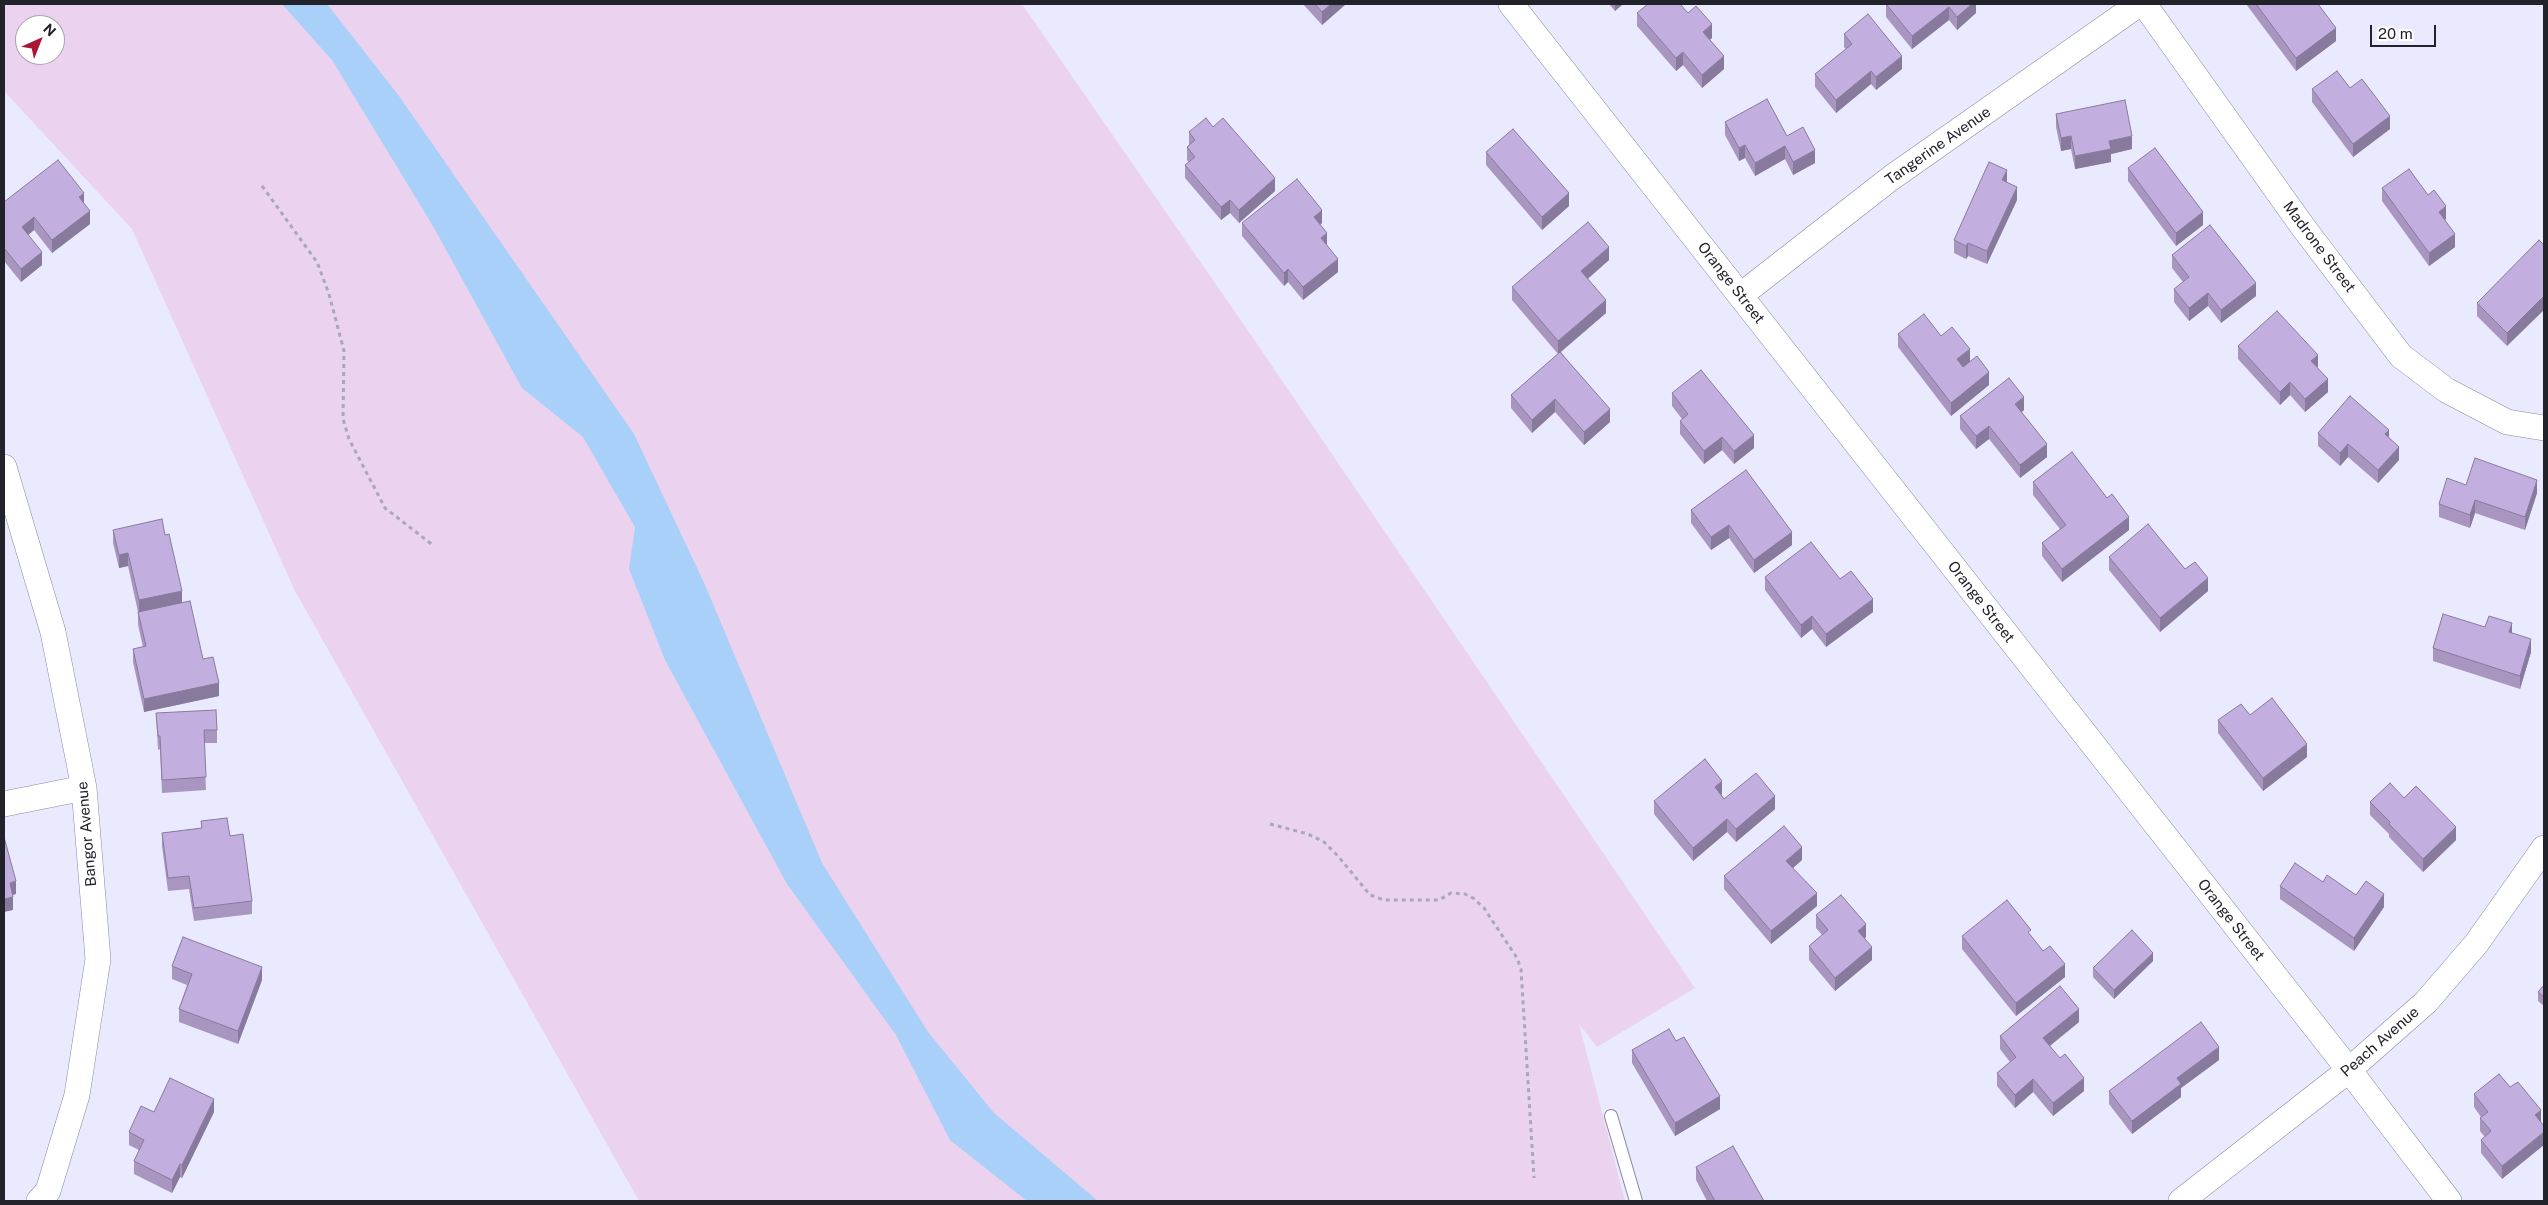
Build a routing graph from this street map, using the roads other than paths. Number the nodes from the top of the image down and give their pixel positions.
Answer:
1 (1511, 4) edge
2 (2139, 4) edge
3 (2144, 4) edge
4 (1741, 296) junction
5 (2544, 428) edge
6 (4, 468) edge
7 (84, 788) junction
8 (4, 804) edge
9 (2544, 848) edge
10 (2349, 1070) junction
11 (1611, 1116) dead end
12 (49, 1198) edge
13 (1636, 1201) edge
14 (2181, 1201) edge
15 (2449, 1201) edge

1 - 4 street, Orange Street
2 - 4 street, Tangerine Avenue
3 - 5 street, Madrone Street
4 - 10 street, Orange Street
6 - 7 street, Bangor Avenue
7 - 8 street
7 - 12 street, Bangor Avenue
9 - 10 street, Peach Avenue
10 - 14 street, Peach Avenue
10 - 15 street, Orange Street
11 - 13 lane

